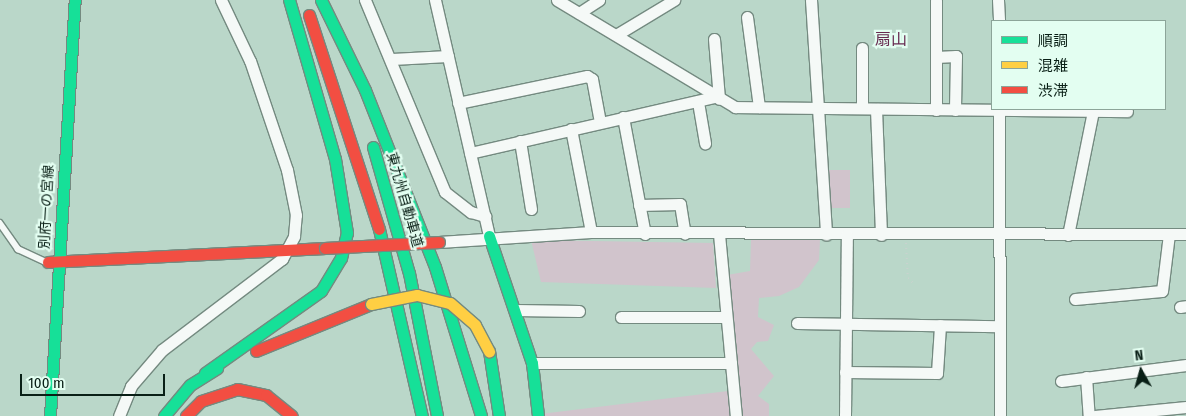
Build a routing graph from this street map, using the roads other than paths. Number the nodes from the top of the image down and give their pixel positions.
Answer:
1 (63, 0) edge
2 (75, 0) edge
3 (221, 0) edge
4 (289, 0) edge
5 (302, 0) edge
6 (316, 0) edge
7 (321, 0) edge
8 (365, 0) edge
9 (435, 0) edge
10 (558, 0) edge
11 (599, 0) edge
12 (674, 0) edge
13 (810, 0) edge
14 (936, 0) edge
15 (998, 0) edge
16 (579, 13) junction
17 (748, 17) dead end
18 (999, 20) edge
19 (616, 35) junction
20 (714, 39) dead end
21 (862, 48) dead end
22 (448, 56) junction
23 (936, 57) junction
24 (392, 59) junction
25 (717, 98) junction
26 (698, 102) junction
27 (458, 103) junction
28 (759, 107) junction
29 (818, 108) junction
30 (862, 108) junction
31 (876, 109) junction
32 (936, 110) junction
33 (956, 110) junction
34 (999, 110) edge
35 (1092, 111) junction
36 (1127, 111) dead end
37 (623, 117) junction
38 (600, 122) junction
39 (571, 129) junction
40 (520, 141) junction
41 (705, 143) dead end
42 (470, 153) junction
43 (639, 205) junction
44 (531, 209) dead end
45 (485, 216) junction
46 (0, 223) edge
47 (591, 232) junction
48 (644, 234) junction
49 (685, 234) junction
50 (719, 234) junction
51 (1169, 234) junction
52 (1186, 234) edge
53 (826, 235) junction
54 (847, 235) junction
55 (882, 235) junction
56 (1068, 235) junction
57 (490, 236) junction
58 (998, 236) junction
59 (439, 242) joint
60 (290, 250) junction
61 (54, 263) junction
62 (1075, 299) dead end
63 (515, 310) junction
64 (579, 312) dead end
65 (621, 317) dead end
66 (726, 317) junction
67 (797, 323) dead end
68 (846, 324) junction
69 (940, 325) junction
70 (999, 326) junction
71 (532, 363) junction
72 (731, 363) junction
73 (1186, 365) edge
74 (846, 372) junction
75 (205, 373) junction
76 (1086, 377) junction
77 (1061, 381) dead end
78 (282, 404) junction
79 (1186, 407) edge
80 (40, 416) edge
81 (50, 416) edge
82 (120, 416) edge
83 (164, 416) edge
84 (186, 416) edge
85 (292, 416) edge
86 (296, 416) edge
87 (422, 416) edge
88 (437, 416) edge
89 (481, 416) edge
90 (499, 416) edge
91 (538, 416) edge
92 (736, 416) edge
93 (845, 416) edge
94 (1000, 416) edge
95 (1089, 416) edge
96 (1095, 416) edge

1 - 61 main road, 別府一の宮線
2 - 61 main road, 別府一の宮線
3 - 60 street
4 - 75 main road
5 - 87 main road
6 - 88 main road, 東九州自動車道
7 - 89 main road
8 - 24 street
9 - 22 street
10 - 16 street
11 - 16 street
12 - 19 street
13 - 29 street
14 - 23 street
15 - 18 street
16 - 19 street
17 - 28 street
19 - 25 street
20 - 25 street
21 - 30 street
22 - 24 street
22 - 27 street
23 - 32 street
23 - 33 street
24 - 45 street
25 - 26 street
25 - 28 street
26 - 37 street
26 - 41 street
27 - 38 street
27 - 42 street
28 - 29 street
29 - 30 street
29 - 53 street
30 - 31 street
31 - 32 street
31 - 55 street
32 - 33 street
33 - 34 street
34 - 35 street
34 - 58 street
35 - 36 street
35 - 56 street
37 - 38 street
37 - 43 street
38 - 39 street
39 - 40 street
39 - 47 street
40 - 42 street
40 - 44 street
42 - 45 street
43 - 48 street
43 - 49 street
45 - 57 street
46 - 61 lane
47 - 48 street
47 - 57 street
48 - 49 street
49 - 50 street
50 - 53 street
50 - 66 street
51 - 52 street
51 - 56 street
51 - 62 street
53 - 54 street
54 - 55 street
54 - 68 street
55 - 58 street
56 - 58 street
57 - 59 street
57 - 63 main road
58 - 70 street
59 - 60 main road, bridge
60 - 61 main road
60 - 82 street
61 - 80 main road, 別府一の宮線
61 - 81 main road, 別府一の宮線
63 - 64 street
63 - 71 main road
65 - 66 street
66 - 72 street
67 - 68 street
68 - 69 street
68 - 74 street
69 - 70 street
69 - 74 street
70 - 94 street
71 - 72 street
71 - 91 main road
72 - 92 street
73 - 76 street
74 - 93 street
75 - 83 main road
75 - 90 main road, bridge
76 - 77 street
76 - 95 street
78 - 84 main road
78 - 85 main road
78 - 86 main road
79 - 96 street

